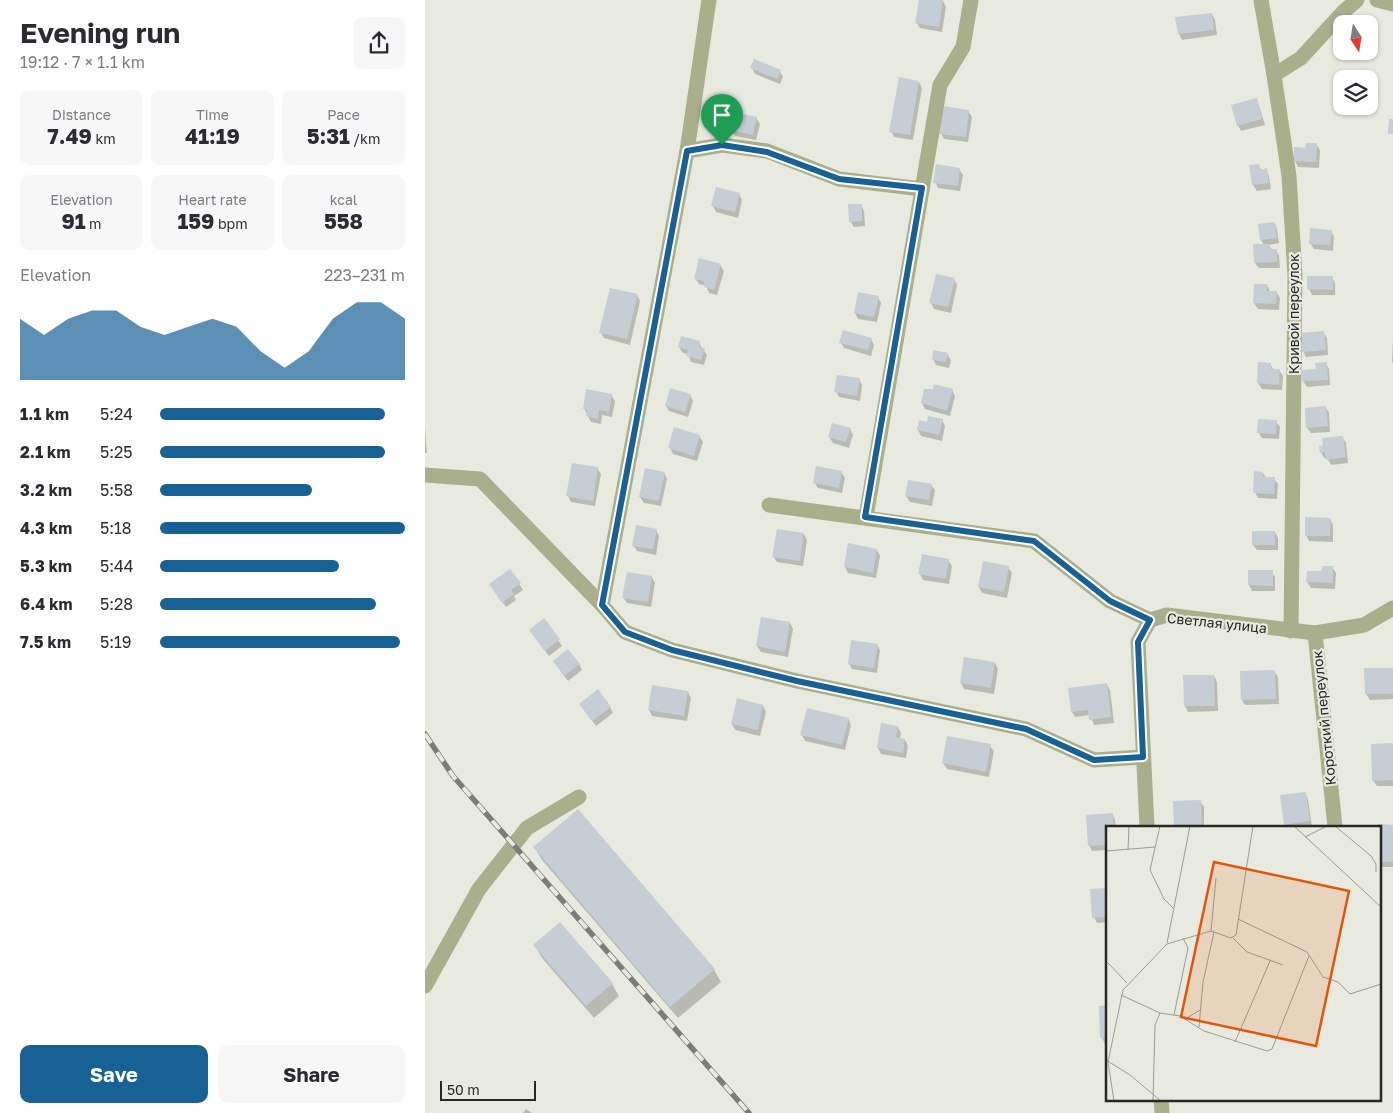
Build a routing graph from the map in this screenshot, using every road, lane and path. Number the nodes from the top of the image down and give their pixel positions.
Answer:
1 (709, 0) edge
2 (971, 0) edge
3 (1261, 0) edge
4 (1357, 0) edge
5 (1377, 0) edge
6 (1393, 4) edge
7 (1275, 75) junction
8 (687, 151) junction
9 (922, 188) junction
10 (425, 475) edge
11 (769, 505) dead end
12 (865, 517) junction
13 (602, 605) junction
14 (1393, 608) edge
15 (1150, 620) junction
16 (1291, 631) junction
17 (1315, 633) junction
18 (1143, 757) junction
19 (579, 797) dead end
20 (1147, 826) edge
21 (1335, 826) edge
22 (425, 986) edge
23 (1161, 1100) edge
24 (1162, 1113) edge

1 - 8 street
2 - 9 street
3 - 7 street, Кривой переулок
4 - 7 street
5 - 6 street
7 - 16 street, Кривой переулок
8 - 9 street
8 - 13 street
9 - 12 street
10 - 13 street
11 - 12 street
12 - 15 street
13 - 18 street
14 - 17 street, Короткий переулок
15 - 16 street, Светлая улица
15 - 18 street, Светлая улица
16 - 17 street, Светлая улица
17 - 21 street, Короткий переулок
18 - 20 street, Светлая улица
19 - 22 street
23 - 24 street

